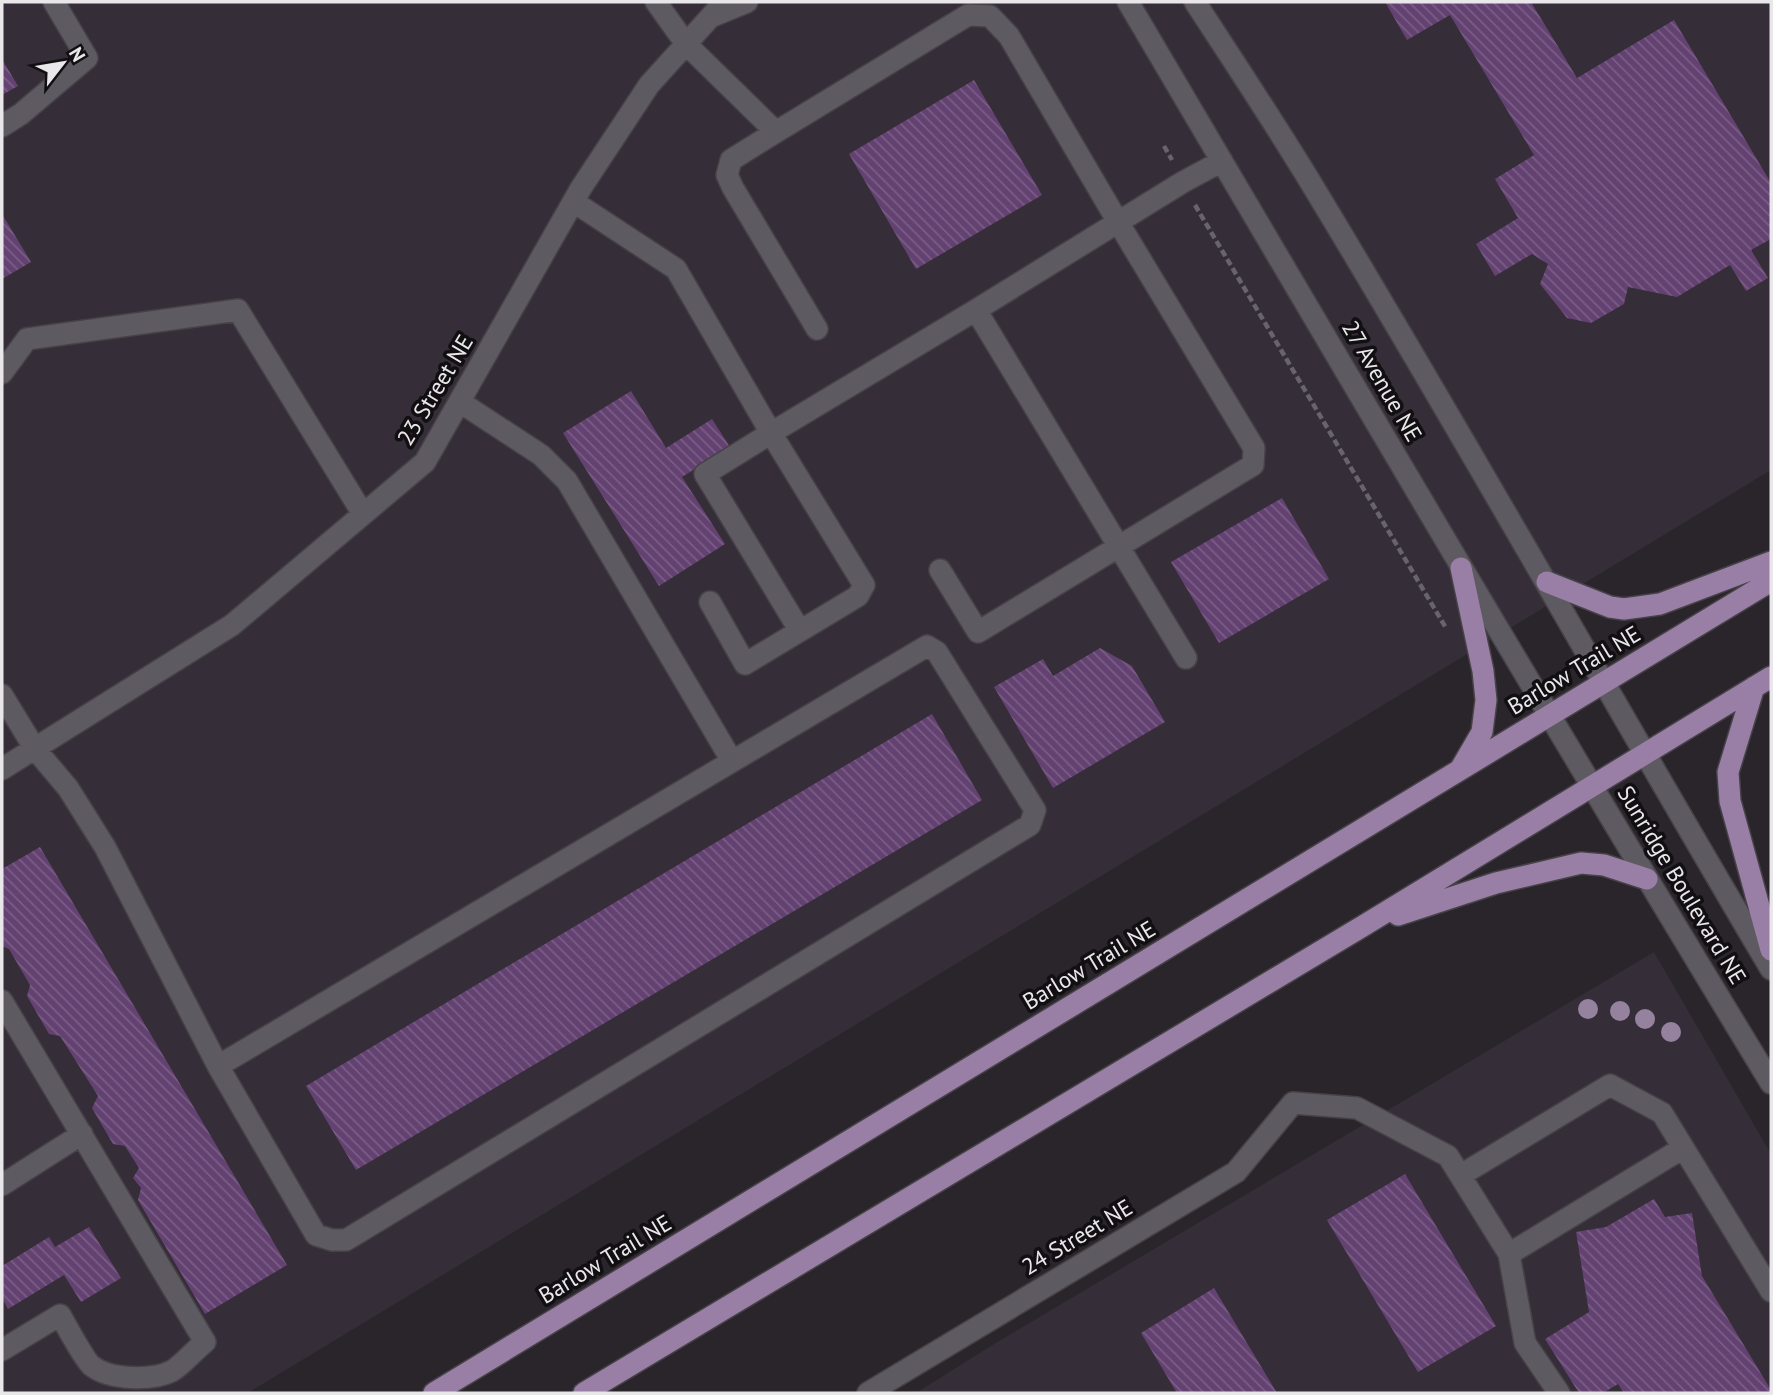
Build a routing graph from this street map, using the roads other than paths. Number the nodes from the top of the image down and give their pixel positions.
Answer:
1 (54, 2) edge
2 (656, 2) edge
3 (747, 2) edge
4 (1128, 2) edge
5 (1195, 2) edge
6 (718, 9) edge
7 (686, 44) junction
8 (2, 126) edge
9 (776, 132) junction
10 (1222, 161) junction
11 (574, 202) junction
12 (1118, 222) junction
13 (976, 310) junction
14 (817, 329) dead end
15 (2, 373) edge
16 (460, 402) junction
17 (771, 433) junction
18 (363, 514) junction
19 (1118, 546) junction
20 (1771, 562) edge
21 (1461, 568) junction
22 (940, 570) dead end
23 (1771, 581) edge
24 (1547, 582) junction
25 (710, 602) dead end
26 (800, 631) junction
27 (1186, 658) dead end
28 (1762, 682) edge
29 (1604, 683) junction
30 (2, 695) edge
31 (1551, 715) junction
32 (35, 749) junction
33 (1644, 754) junction
34 (732, 761) junction
35 (2, 769) edge
36 (1460, 770) junction
37 (1592, 787) junction
38 (1647, 879) junction
39 (1363, 926) junction
40 (1771, 950) edge
41 (1771, 969) edge
42 (2, 1001) edge
43 (218, 1066) junction
44 (1771, 1083) edge
45 (82, 1134) junction
46 (1683, 1148) junction
47 (1461, 1175) junction
48 (2, 1185) edge
49 (1509, 1254) junction
50 (1771, 1291) edge
51 (2, 1350) edge
52 (434, 1393) edge
53 (584, 1393) edge
54 (868, 1393) edge
55 (1559, 1393) edge

1 - 8 street
2 - 7 street
3 - 6 street, 23 Street NE
4 - 10 street, 27 Avenue NE
5 - 24 street, 27 Avenue NE
6 - 7 street, 23 Street NE
7 - 9 street
7 - 11 street, 23 Street NE
9 - 12 street
9 - 14 street
10 - 12 street
10 - 21 street, 27 Avenue NE
11 - 16 street, 23 Street NE
11 - 17 street
12 - 13 street
12 - 19 street
13 - 17 street
13 - 19 street
15 - 18 street
16 - 18 street, 23 Street NE
16 - 34 street
17 - 26 street
17 - 26 street
18 - 32 street, 23 Street NE
19 - 22 street
19 - 27 street
20 - 24 main road
21 - 31 street, 27 Avenue NE
21 - 36 main road
23 - 29 main road, Barlow Trail NE
24 - 29 street, 27 Avenue NE
25 - 26 street
28 - 33 main road
28 - 40 main road
29 - 31 main road, Barlow Trail NE
29 - 33 street, 27 Avenue NE
30 - 32 street
31 - 36 main road, Barlow Trail NE
31 - 37 street, 27 Avenue NE
32 - 35 street, 23 Street NE
32 - 43 street
33 - 37 main road
33 - 41 street, Sunridge Boulevard NE
34 - 43 street
34 - 43 street
36 - 52 main road, Barlow Trail NE
37 - 38 street, Sunridge Boulevard NE
37 - 39 main road
38 - 39 main road
38 - 44 street, Sunridge Boulevard NE
39 - 53 main road
42 - 45 street
45 - 48 street
45 - 51 street
46 - 47 street
46 - 49 street
46 - 50 street
47 - 49 street
47 - 54 street, 24 Street NE
49 - 55 street

